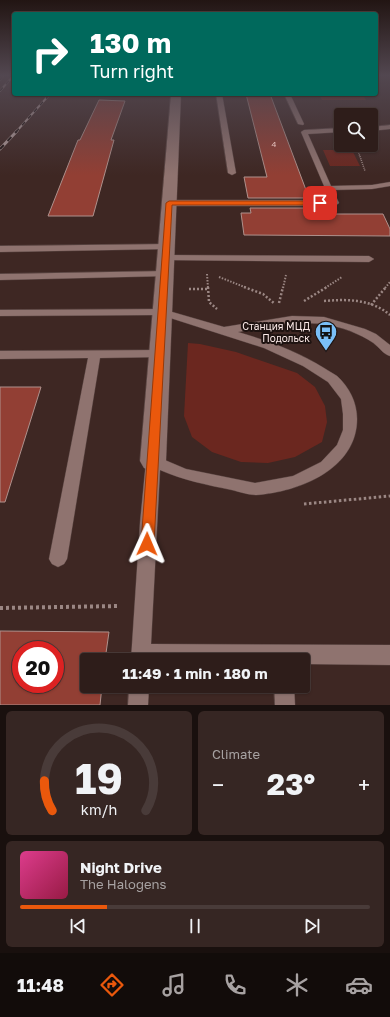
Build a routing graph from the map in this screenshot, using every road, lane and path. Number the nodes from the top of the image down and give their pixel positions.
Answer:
1 (175, 109) edge
2 (221, 109) edge
3 (294, 109) edge
4 (301, 124) dead end
5 (390, 127) edge
6 (378, 128) edge
7 (334, 130) edge
8 (232, 173) dead end
9 (390, 184) edge
10 (328, 188) junction
11 (169, 203) junction
12 (0, 249) edge
13 (166, 252) junction
14 (290, 259) junction
15 (370, 259) joint
16 (164, 274) junction
17 (0, 277) edge
18 (390, 282) edge
19 (189, 289) dead end
20 (208, 289) junction
21 (301, 304) dead end
22 (371, 305) dead end
23 (278, 307) junction
24 (272, 308) dead end
25 (220, 311) dead end
26 (162, 312) junction
27 (0, 313) edge
28 (225, 331) junction
29 (390, 352) edge
30 (95, 354) junction
31 (159, 354) junction
32 (0, 355) edge
33 (152, 461) junction
34 (390, 496) edge
35 (304, 504) dead end
36 (58, 559) dead end
37 (121, 606) dead end
38 (0, 608) edge
39 (141, 653) edge
40 (390, 656) edge
41 (310, 657) edge
42 (139, 693) edge
43 (284, 693) edge
44 (138, 705) edge
45 (285, 705) edge

1 - 11 street
2 - 8 lane
3 - 4 lane
5 - 6 lane
7 - 10 lane
9 - 10 lane
10 - 11 lane
11 - 13 street
12 - 13 lane
13 - 14 lane
13 - 16 street
14 - 15 lane
14 - 23 path
15 - 21 path
16 - 17 lane
16 - 26 street
18 - 22 path
19 - 20 path
20 - 23 path
20 - 25 path
23 - 24 path
26 - 27 lane
26 - 28 lane
26 - 31 street
28 - 29 lane
28 - 33 lane
30 - 31 lane
30 - 32 lane
30 - 36 lane
31 - 33 street
33 - 39 lane
34 - 35 path
37 - 38 path
40 - 41 lane
42 - 44 lane
43 - 45 lane

